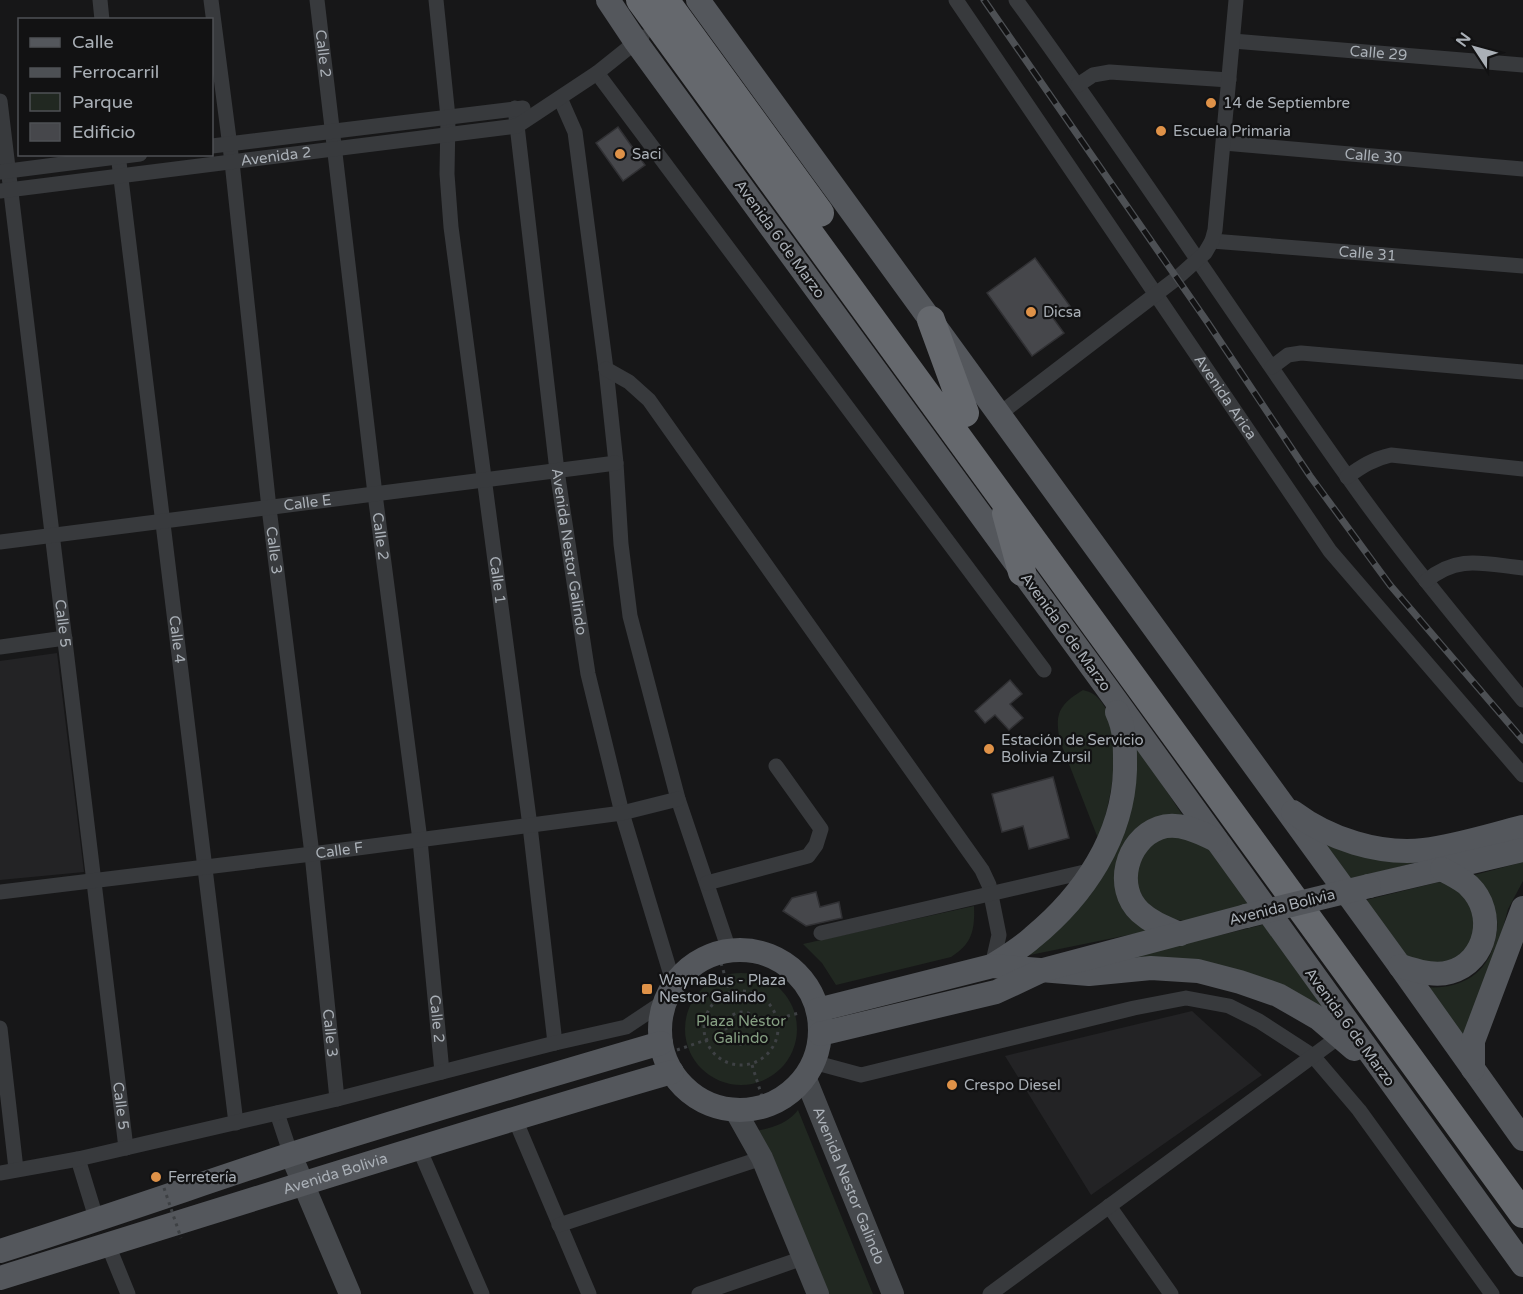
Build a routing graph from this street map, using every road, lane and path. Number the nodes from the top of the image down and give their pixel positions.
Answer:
1 (99, 0) edge
2 (211, 0) edge
3 (317, 0) edge
4 (436, 0) edge
5 (608, 0) edge
6 (698, 0) edge
7 (956, 0) edge
8 (1016, 0) edge
9 (1236, 0) edge
10 (659, 5) edge
11 (102, 18) edge
12 (1233, 41) junction
13 (636, 42) junction
14 (1523, 65) edge
15 (597, 73) junction
16 (1229, 80) junction
17 (1078, 85) junction
18 (560, 98) junction
19 (0, 101) edge
20 (544, 107) junction
21 (515, 108) junction
22 (448, 117) junction
23 (517, 126) junction
24 (332, 131) junction
25 (448, 135) junction
26 (1224, 143) junction
27 (229, 144) junction
28 (213, 146) edge
29 (334, 150) junction
30 (118, 156) edge
31 (232, 162) junction
32 (1523, 169) edge
33 (4, 171) edge
34 (120, 175) junction
35 (5, 191) edge
36 (1212, 241) junction
37 (1198, 259) junction
38 (1523, 266) edge
39 (1156, 295) junction
40 (931, 320) junction
41 (1272, 367) junction
42 (606, 369) junction
43 (1523, 372) edge
44 (965, 413) junction
45 (998, 414) junction
46 (616, 464) junction
47 (1523, 469) edge
48 (557, 471) junction
49 (1347, 477) junction
50 (484, 480) junction
51 (375, 494) junction
52 (1002, 496) junction
53 (269, 508) junction
54 (162, 522) junction
55 (52, 536) junction
56 (0, 542) edge
57 (1523, 568) edge
58 (1022, 572) junction
59 (1426, 581) junction
60 (65, 638) junction
61 (0, 647) edge
62 (1044, 670) dead end
63 (1107, 688) junction
64 (1523, 700) edge
65 (776, 766) dead end
66 (1523, 775) edge
67 (678, 799) junction
68 (1277, 800) junction
69 (622, 813) junction
70 (530, 826) junction
71 (1523, 827) edge
72 (420, 840) junction
73 (1217, 841) junction
74 (1523, 850) edge
75 (312, 854) junction
76 (204, 867) junction
77 (1442, 869) junction
78 (1093, 870) junction
79 (94, 881) junction
80 (707, 883) junction
81 (0, 892) edge
82 (991, 894) junction
83 (1523, 908) edge
84 (821, 933) dead end
85 (1180, 934) junction
86 (723, 951) junction
87 (992, 966) junction
88 (1400, 966) junction
89 (1043, 970) junction
90 (670, 993) junction
91 (730, 993) junction
92 (818, 1010) junction
93 (777, 1017) junction
94 (758, 1024) junction
95 (0, 1028) edge
96 (726, 1033) junction
97 (820, 1034) junction
98 (1340, 1036) junction
99 (705, 1040) junction
100 (555, 1043) junction
101 (666, 1056) junction
102 (1313, 1056) junction
103 (752, 1065) junction
104 (1473, 1069) junction
105 (809, 1070) junction
106 (442, 1072) junction
107 (1389, 1081) junction
108 (337, 1099) junction
109 (765, 1106) junction
110 (735, 1110) junction
111 (277, 1113) junction
112 (514, 1117) junction
113 (236, 1123) junction
114 (1523, 1139) edge
115 (418, 1146) junction
116 (126, 1148) junction
117 (291, 1155) junction
118 (762, 1158) junction
119 (78, 1159) junction
120 (16, 1169) junction
121 (0, 1173) edge
122 (303, 1184) junction
123 (1523, 1184) edge
124 (164, 1188) dead end
125 (1109, 1206) junction
126 (1523, 1214) edge
127 (97, 1221) junction
128 (559, 1225) junction
129 (182, 1238) dead end
130 (108, 1245) junction
131 (0, 1251) edge
132 (803, 1258) junction
133 (1523, 1265) edge
134 (0, 1278) edge
135 (128, 1294) edge
136 (350, 1294) edge
137 (482, 1294) edge
138 (589, 1294) edge
139 (699, 1294) edge
140 (818, 1294) edge
141 (893, 1294) edge
142 (990, 1294) edge
143 (1172, 1294) edge
144 (1492, 1294) edge

1 - 11 street
2 - 27 street, Calle 3
3 - 24 street, Calle 2
4 - 22 street, Calle 1
5 - 13 main road, Avenida 6 de Marzo
6 - 40 main road
7 - 39 street, Avenida Arica
8 - 17 street
9 - 12 street
10 - 13 street, Avenida 2
10 - 44 highway
10 - 52 highway, Avenida 6 de Marzo
12 - 14 street, Calle 29
12 - 16 street
13 - 15 street, Avenida 2
13 - 58 main road, Avenida 6 de Marzo
15 - 18 street, Avenida 2
15 - 62 street
16 - 17 street
16 - 26 street
17 - 37 street
18 - 20 street, Avenida 2
18 - 42 street
19 - 33 street, Calle 5
20 - 21 street, Avenida 2
20 - 23 street, Avenida 2
21 - 22 street, Avenida 2
21 - 23 street, Avenida Nestor Galindo
22 - 24 street, Avenida 2
22 - 25 street, Calle 1
23 - 25 street, Avenida 2
23 - 48 street, Avenida Nestor Galindo
24 - 27 street, Avenida 2
24 - 29 street, Calle 2
25 - 29 street, Avenida 2
25 - 50 street, Calle 1
26 - 32 street, Calle 30
26 - 36 street
27 - 28 street, Avenida 2
27 - 31 street, Calle 3
29 - 31 street, Avenida 2
29 - 51 street, Calle 2
30 - 33 street
30 - 34 street, Calle 4
31 - 34 street, Avenida 2
31 - 53 street, Calle 3
33 - 35 street, Calle 5
34 - 35 street, Avenida 2
34 - 54 street, Calle 4
35 - 55 street, Calle 5
36 - 37 street
36 - 38 street, Calle 31
37 - 39 street
37 - 41 street
39 - 45 street
39 - 66 street, Avenida Arica
40 - 44 highway
40 - 45 main road
41 - 43 street
41 - 49 street
42 - 46 street
42 - 82 street
44 - 123 highway
45 - 68 main road
46 - 48 street, Calle E
46 - 67 street
47 - 49 street
48 - 50 street, Calle E
48 - 69 street, Avenida Nestor Galindo
49 - 59 street
50 - 51 street, Calle E
50 - 70 street, Calle 1
51 - 53 street, Calle E
51 - 72 street, Calle 2
52 - 58 highway
52 - 126 highway, Avenida 6 de Marzo
53 - 54 street, Calle E
53 - 75 street, Calle 3
54 - 55 street, Calle E
54 - 76 street, Calle 4
55 - 56 street, Calle E
55 - 60 street, Calle 5
57 - 59 street
58 - 63 main road, Avenida 6 de Marzo
59 - 64 street
60 - 61 street
60 - 79 street, Calle 5
63 - 73 main road, Avenida 6 de Marzo
63 - 78 main road
65 - 80 street
67 - 69 street, Calle F
67 - 80 street
68 - 71 main road
68 - 88 main road
69 - 70 street, Calle F
69 - 90 street, Avenida Nestor Galindo
70 - 72 street, Calle F
70 - 100 street, Calle 1
72 - 75 street, Calle F
72 - 106 street, Calle 2
73 - 85 main road
73 - 107 main road, Avenida 6 de Marzo
74 - 77 main road, Avenida Bolivia
75 - 76 street, Calle F
75 - 108 street, Calle 3
76 - 79 street, Calle F
76 - 113 street, Calle 4
77 - 85 main road, Avenida Bolivia, bridge
77 - 88 main road
78 - 82 street
78 - 87 main road
79 - 81 street, Calle F
79 - 116 street, Calle 5
80 - 86 street
82 - 84 street
82 - 87 street
83 - 104 main road
85 - 89 main road, Avenida Bolivia
86 - 90 main road
86 - 91 path
86 - 92 main road
87 - 89 main road, Avenida Bolivia
87 - 92 main road, Avenida Bolivia
88 - 104 main road
89 - 97 main road, Avenida Bolivia
89 - 98 main road
90 - 100 street
90 - 101 main road
91 - 93 path
91 - 99 path
92 - 97 main road
93 - 94 path
93 - 103 path
94 - 96 path
94 - 96 path
95 - 120 street
96 - 99 path
97 - 105 main road
98 - 102 street
98 - 107 main road
99 - 101 path
99 - 103 path
100 - 106 street
101 - 110 main road
101 - 112 main road, Avenida Bolivia
101 - 117 main road, Avenida Bolivia
102 - 105 street
102 - 125 street
102 - 144 street
103 - 109 path
104 - 114 main road
105 - 109 main road
105 - 141 street, Avenida Nestor Galindo
106 - 108 street
107 - 133 main road, Avenida 6 de Marzo
108 - 111 street
109 - 110 main road
110 - 118 street
111 - 113 street
111 - 117 street
112 - 115 main road, Avenida Bolivia
112 - 128 street
113 - 116 street
115 - 122 main road, Avenida Bolivia
115 - 137 street
116 - 119 street
117 - 122 street
117 - 127 main road, Avenida Bolivia
118 - 128 street
118 - 132 street
119 - 120 street
119 - 127 street
120 - 121 street
122 - 130 main road, Avenida Bolivia
122 - 136 street
124 - 129 path, bridge
125 - 142 street
125 - 143 street
127 - 131 main road, Avenida Bolivia
128 - 138 street
130 - 134 main road, Avenida Bolivia
130 - 135 street
132 - 139 street
132 - 140 street

